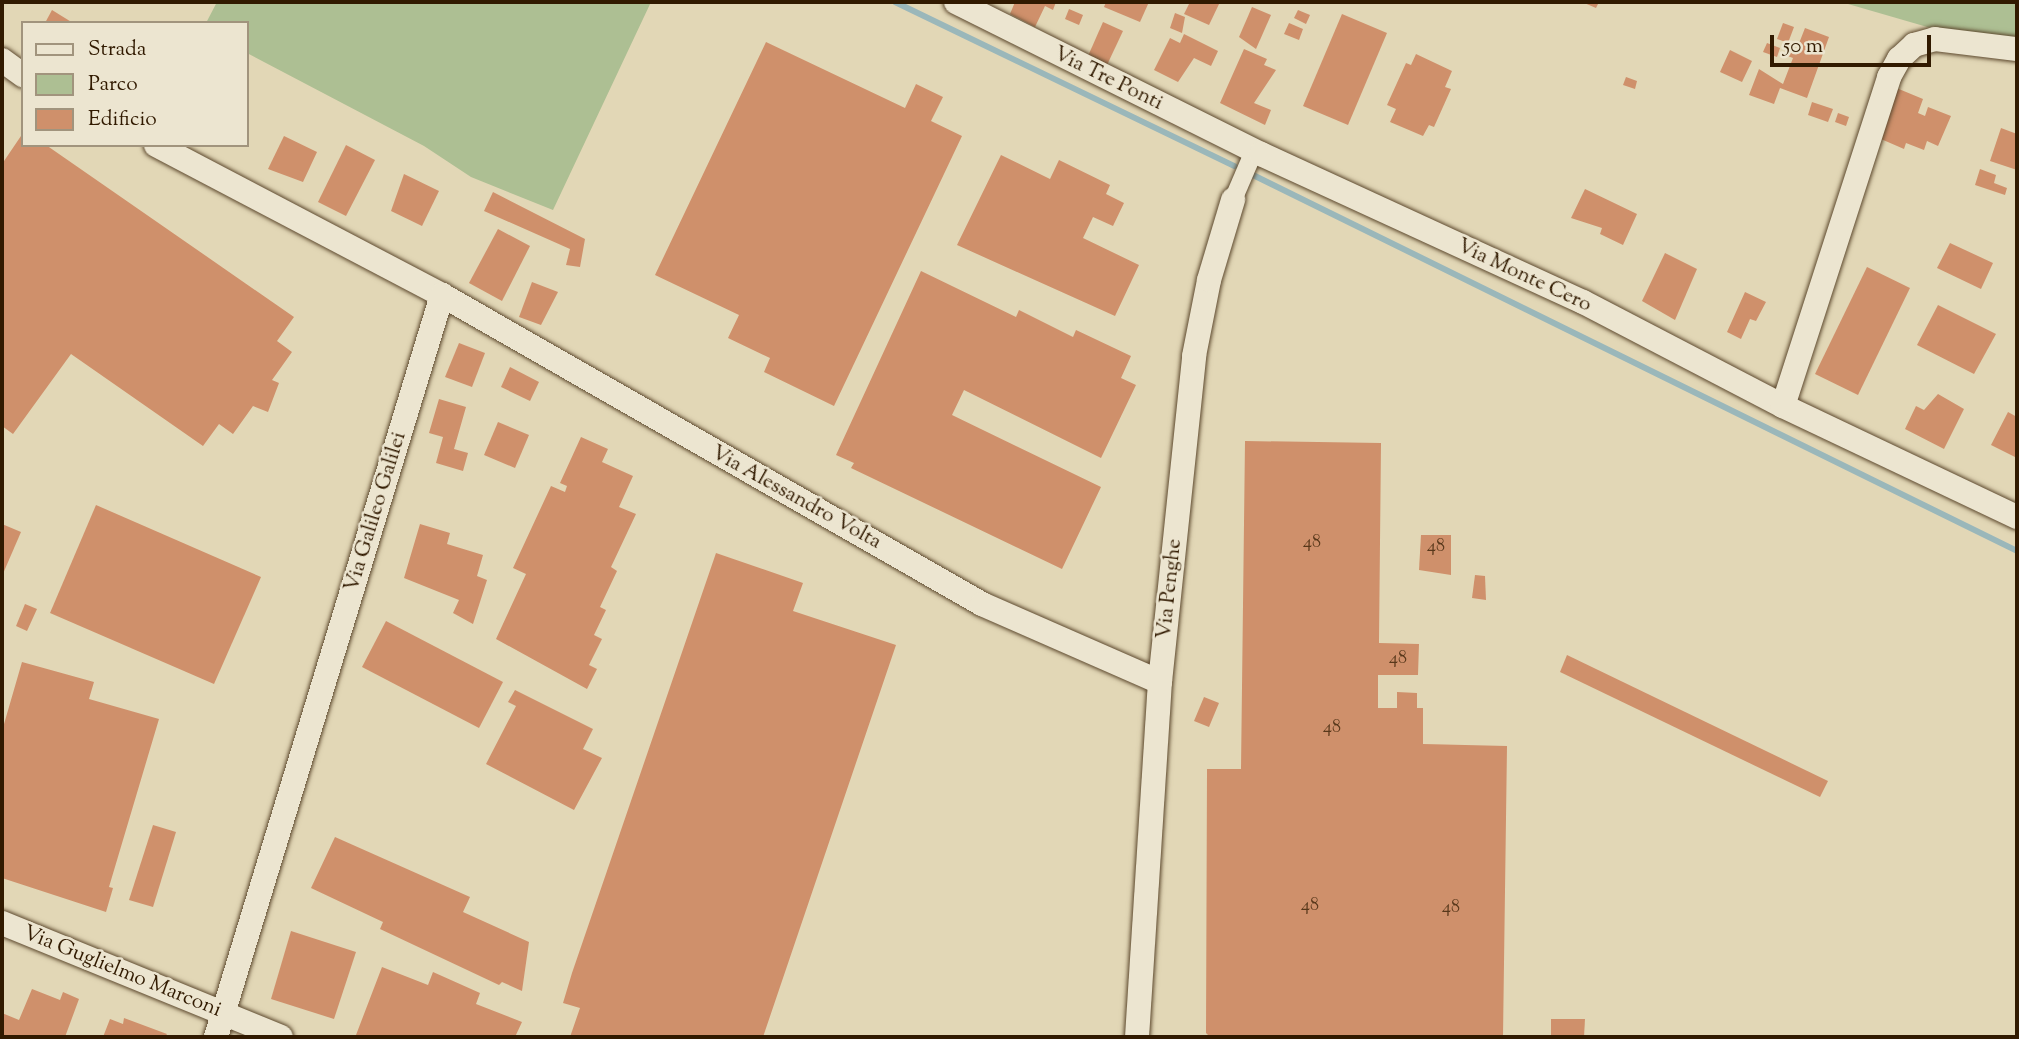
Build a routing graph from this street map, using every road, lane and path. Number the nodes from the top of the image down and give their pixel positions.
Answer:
1 (956, 2) edge
2 (2017, 49) edge
3 (2, 60) edge
4 (21, 74) edge
5 (160, 147) edge
6 (1258, 152) junction
7 (1233, 200) joint
8 (442, 295) junction
9 (1783, 407) junction
10 (2017, 517) edge
11 (1160, 682) junction
12 (2, 923) edge
13 (220, 1026) edge
14 (281, 1037) edge
15 (1137, 1037) edge

1 - 6 street, Via Tre Ponti
2 - 9 street
3 - 4 street
5 - 8 street
6 - 7 street, Via Penghe
6 - 9 street, Via Monte Cero
7 - 11 street, Via Penghe
8 - 11 street, Via Alessandro Volta
8 - 13 street, Via Galileo Galilei
9 - 10 street, Via Monte Cero
11 - 15 street, Via Penghe
12 - 13 street, Via Guglielmo Marconi
13 - 14 street, Via Guglielmo Marconi

